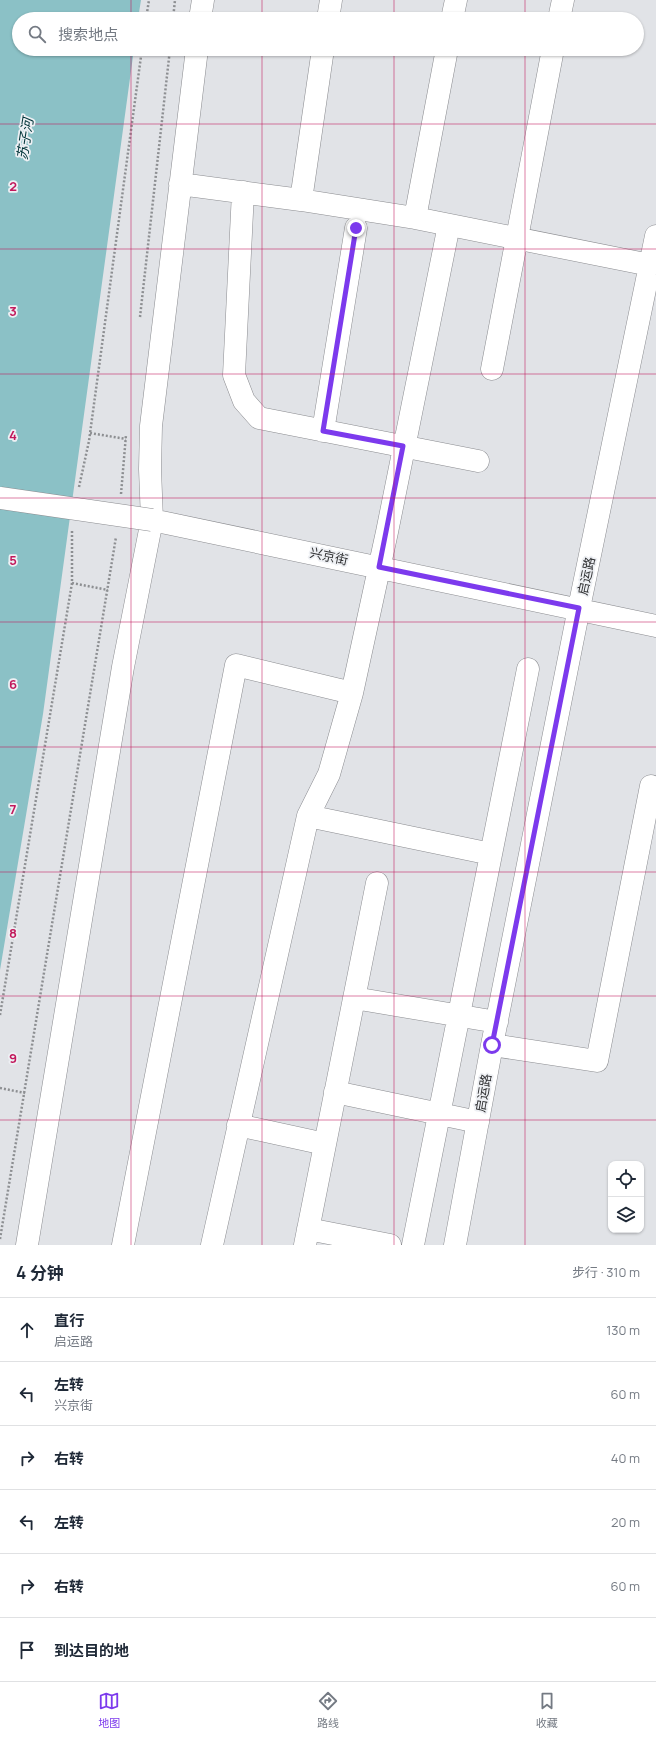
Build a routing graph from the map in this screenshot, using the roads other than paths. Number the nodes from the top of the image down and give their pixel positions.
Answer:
1 (202, 0) edge
2 (331, 0) edge
3 (456, 0) edge
4 (563, 0) edge
5 (201, 12) edge
6 (329, 12) edge
7 (453, 12) edge
8 (560, 12) edge
9 (196, 56) edge
10 (323, 56) edge
11 (446, 56) edge
12 (552, 56) edge
13 (180, 184) junction
14 (243, 192) junction
15 (301, 200) junction
16 (415, 218) junction
17 (449, 225) junction
18 (356, 228) dead end
19 (656, 236) edge
20 (516, 238) junction
21 (650, 265) junction
22 (648, 320) edge
23 (492, 369) dead end
24 (323, 431) junction
25 (403, 446) junction
26 (478, 461) dead end
27 (0, 498) edge
28 (152, 520) junction
29 (379, 567) junction
30 (579, 608) junction
31 (656, 626) edge
32 (528, 669) dead end
33 (352, 693) junction
34 (651, 786) dead end
35 (308, 816) junction
36 (491, 854) junction
37 (377, 883) dead end
38 (354, 998) junction
39 (458, 1016) junction
40 (497, 1022) junction
41 (492, 1045) junction
42 (335, 1092) junction
43 (438, 1114) junction
44 (478, 1122) junction
45 (238, 1125) junction
46 (325, 1144) junction
47 (306, 1237) edge
48 (27, 1245) edge
49 (123, 1245) edge
50 (212, 1245) edge
51 (390, 1245) edge
52 (413, 1245) edge
53 (455, 1245) edge

1 - 5 street
2 - 6 street
3 - 7 street
4 - 8 street
9 - 13 street
10 - 15 street
11 - 16 street
12 - 20 street
13 - 14 street
13 - 28 street
14 - 15 street
14 - 24 street
15 - 16 street
16 - 17 street
17 - 20 street
17 - 25 street
18 - 24 street
19 - 21 street, 启运路
20 - 21 street
20 - 23 street
21 - 22 street, 启运路
22 - 30 street, 启运路
24 - 25 street
25 - 26 street
25 - 29 street
27 - 28 street, 兴京街, bridge
28 - 29 street, 兴京街
28 - 48 street
29 - 30 street, 兴京街
29 - 33 street
30 - 31 street, 兴京街
30 - 40 street, 启运路
32 - 36 street
33 - 35 street
33 - 49 street
34 - 41 street
35 - 36 street
35 - 45 street
36 - 39 street
37 - 38 street
38 - 39 street
38 - 42 street
39 - 40 street
39 - 43 street
40 - 41 street, 启运路
41 - 44 street, 启运路
42 - 43 street
42 - 46 street
43 - 44 street
43 - 52 street
44 - 53 street, 启运路
45 - 46 street
45 - 50 street
46 - 47 street
47 - 51 street

